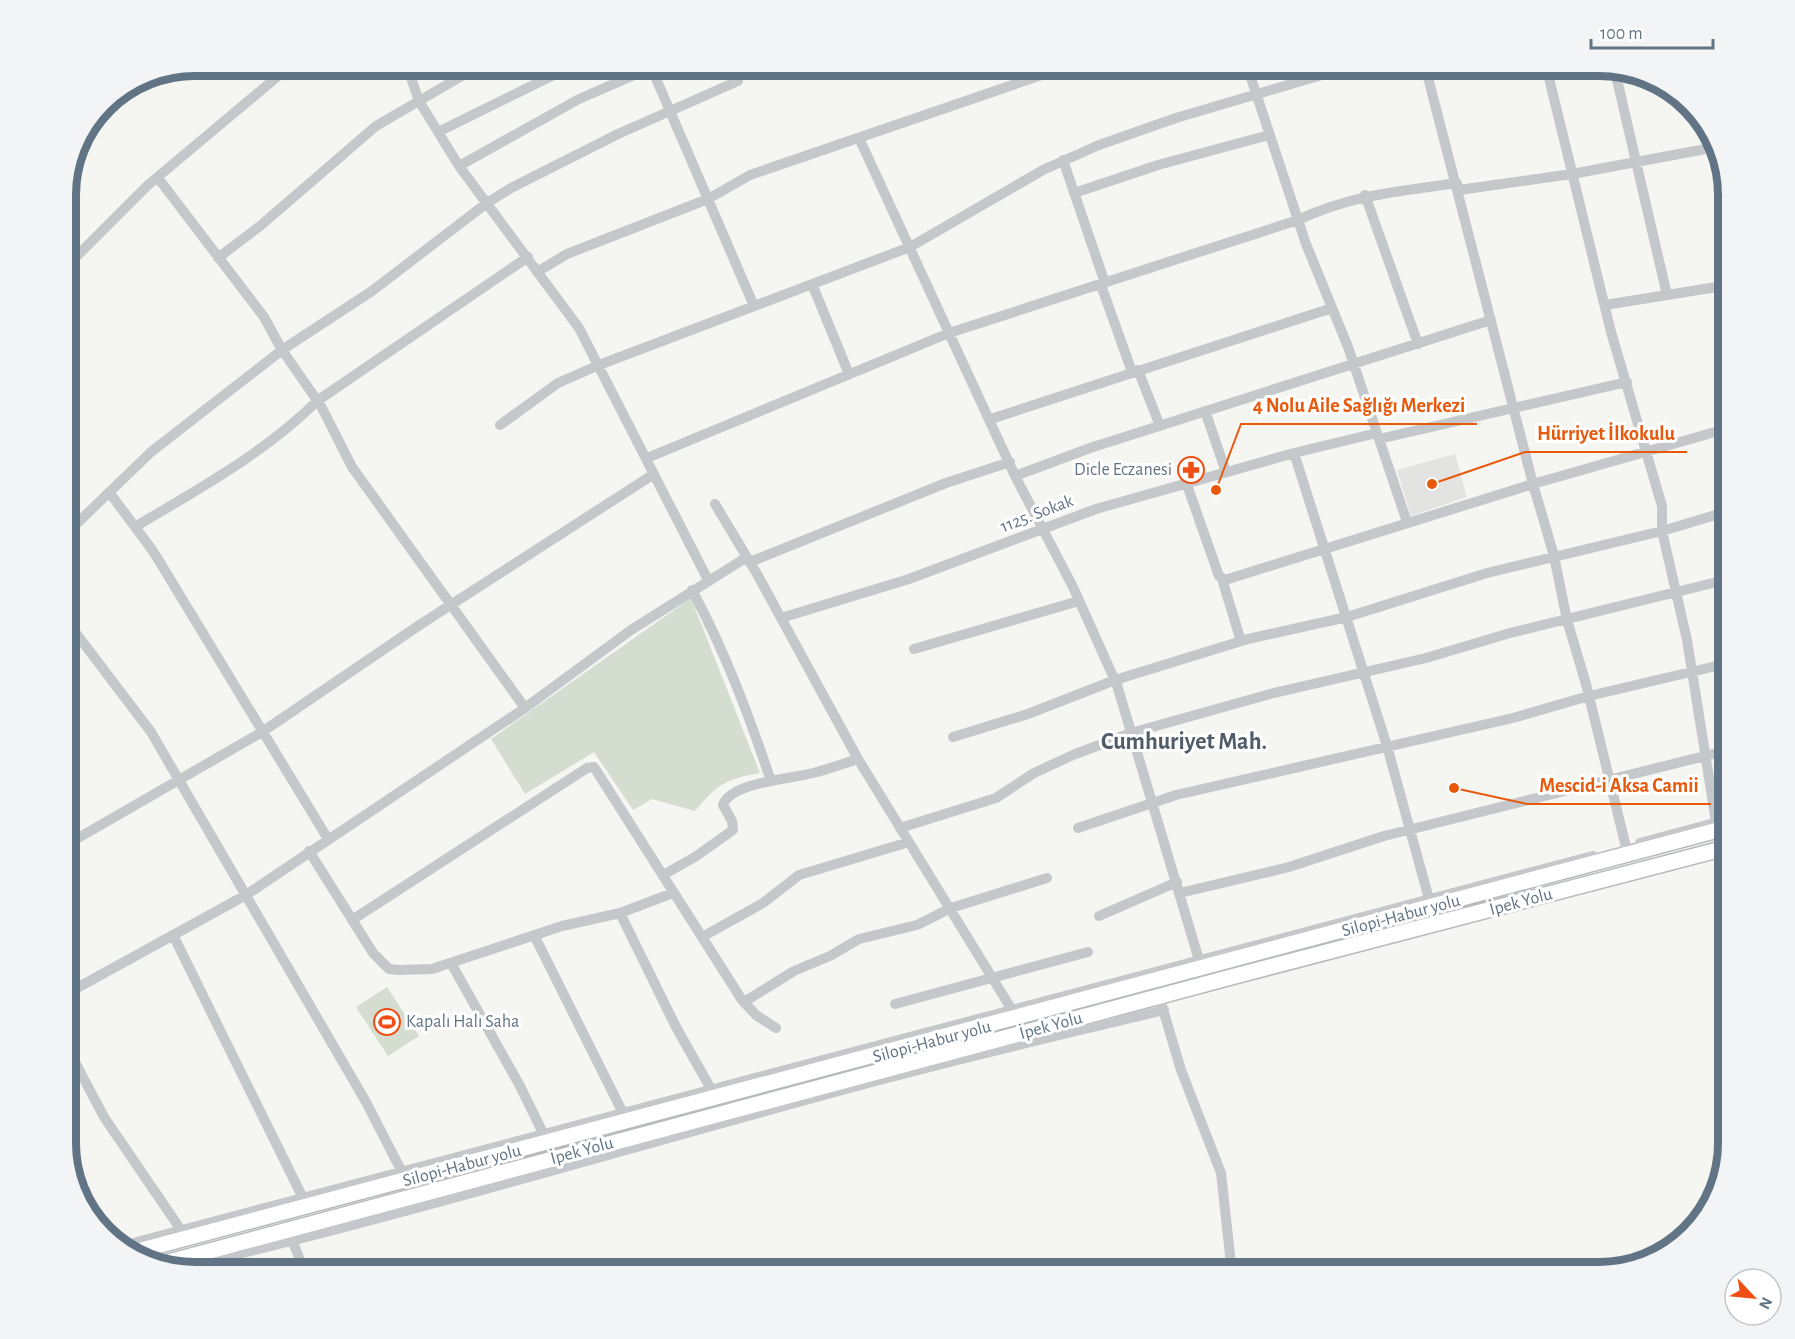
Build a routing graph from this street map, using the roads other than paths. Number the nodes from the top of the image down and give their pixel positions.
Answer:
1 (1038, 76) edge
2 (1250, 76) edge
3 (1316, 76) edge
4 (1428, 76) edge
5 (1548, 76) edge
6 (277, 77) edge
7 (411, 77) edge
8 (460, 77) edge
9 (550, 77) edge
10 (628, 77) edge
11 (653, 77) edge
12 (1617, 78) edge
13 (738, 81) dead end
14 (1256, 93) junction
15 (419, 101) junction
16 (669, 111) junction
17 (438, 132) junction
18 (1269, 135) junction
19 (859, 138) junction
20 (1708, 148) edge
21 (1063, 160) junction
22 (1636, 162) junction
23 (459, 166) junction
24 (1572, 174) junction
25 (158, 178) junction
26 (1458, 187) junction
27 (1074, 193) junction
28 (1365, 195) junction
29 (708, 199) junction
30 (487, 203) junction
31 (1298, 220) junction
32 (910, 247) junction
33 (77, 256) edge
34 (528, 257) junction
35 (218, 258) junction
36 (537, 272) junction
37 (812, 284) junction
38 (1103, 284) junction
39 (1718, 287) edge
40 (1666, 296) junction
41 (754, 306) junction
42 (1605, 306) junction
43 (1332, 308) junction
44 (1491, 320) junction
45 (949, 333) junction
46 (1418, 344) junction
47 (282, 350) junction
48 (599, 365) junction
49 (1354, 365) junction
50 (1135, 371) junction
51 (849, 374) junction
52 (1627, 382) junction
53 (317, 401) junction
54 (1514, 410) junction
55 (1205, 411) junction
56 (991, 419) junction
57 (500, 425) dead end
58 (1160, 426) junction
59 (1718, 431) edge
60 (1378, 436) junction
61 (1646, 450) junction
62 (1294, 453) junction
63 (646, 458) junction
64 (1010, 462) junction
65 (1226, 472) junction
66 (654, 474) junction
67 (1015, 476) junction
68 (1533, 484) junction
69 (1187, 485) junction
70 (109, 492) junction
71 (715, 504) dead end
72 (1718, 514) edge
73 (1407, 522) junction
74 (77, 523) edge
75 (135, 527) junction
76 (1042, 530) junction
77 (1662, 531) junction
78 (1326, 550) junction
79 (1554, 556) junction
80 (748, 560) junction
81 (1222, 579) junction
82 (708, 580) junction
83 (1718, 582) edge
84 (692, 590) junction
85 (1676, 593) junction
86 (1079, 601) junction
87 (451, 605) junction
88 (1347, 617) junction
89 (781, 618) junction
90 (1567, 620) junction
91 (77, 634) edge
92 (1241, 641) junction
93 (914, 649) dead end
94 (1718, 666) edge
95 (1362, 671) junction
96 (1692, 672) junction
97 (1115, 680) junction
98 (1589, 696) junction
99 (525, 708) junction
100 (262, 732) junction
101 (1131, 734) junction
102 (952, 737) dead end
103 (1387, 746) junction
104 (1718, 753) edge
105 (1706, 756) junction
106 (858, 759) junction
107 (771, 781) junction
108 (1608, 781) junction
109 (180, 782) junction
110 (1153, 802) junction
111 (1718, 817) edge
112 (1718, 827) edge
113 (900, 828) junction
114 (1078, 828) dead end
115 (1718, 828) edge
116 (1410, 830) junction
117 (77, 839) edge
118 (328, 839) junction
119 (909, 842) junction
120 (1626, 847) junction
121 (1718, 850) edge
122 (309, 851) junction
123 (663, 875) junction
124 (1047, 878) dead end
125 (1178, 887) junction
126 (673, 892) junction
127 (246, 895) junction
128 (1429, 899) junction
129 (951, 908) junction
130 (620, 913) junction
131 (1099, 916) dead end
132 (352, 920) junction
133 (173, 935) junction
134 (534, 935) junction
135 (702, 937) junction
136 (1311, 940) junction
137 (1088, 952) dead end
138 (1316, 955) junction
139 (1200, 960) junction
140 (451, 963) junction
141 (993, 978) junction
142 (77, 988) edge
143 (744, 1002) junction
144 (895, 1004) dead end
145 (1162, 1004) junction
146 (1012, 1010) junction
147 (776, 1028) dead end
148 (77, 1066) edge
149 (711, 1089) junction
150 (623, 1113) junction
151 (544, 1135) junction
152 (402, 1172) junction
153 (303, 1198) junction
154 (181, 1230) junction
155 (293, 1242) junction
156 (131, 1244) edge
157 (142, 1250) edge
158 (175, 1260) edge
159 (206, 1262) edge
160 (301, 1262) edge
161 (1231, 1262) edge

1 - 19 street
2 - 14 street
3 - 14 street
4 - 26 street
5 - 24 street
6 - 25 street
7 - 15 street
8 - 15 street
9 - 17 street
10 - 23 street
11 - 16 street
12 - 22 street
13 - 16 street
14 - 18 street
14 - 21 street
15 - 17 street
15 - 35 street
16 - 29 street
16 - 30 street
17 - 23 street
18 - 27 street
18 - 31 street
19 - 29 street
19 - 32 street
20 - 22 street
21 - 27 street
21 - 32 street
22 - 24 street
22 - 40 street
23 - 30 street
24 - 26 street
24 - 42 street
25 - 33 street
25 - 35 street
26 - 28 street
26 - 44 street
27 - 38 street
28 - 31 street
28 - 46 street
29 - 36 street
29 - 41 street
30 - 34 street
30 - 47 street
31 - 38 street
31 - 43 street
32 - 37 street
32 - 45 street
34 - 36 street
34 - 53 street
35 - 47 street
36 - 48 street
37 - 41 street
37 - 51 street
38 - 45 street
38 - 50 street
39 - 40 street
40 - 42 street
41 - 48 street
42 - 52 street
43 - 49 street
43 - 50 street
44 - 46 street
44 - 54 street
45 - 51 street
45 - 56 street
46 - 49 street
47 - 53 street
47 - 70 street
48 - 57 street
48 - 63 street
49 - 55 street
49 - 60 street
50 - 56 street
50 - 58 street
51 - 63 street
52 - 54 street, 1125. Sokak
52 - 61 street
53 - 75 street
53 - 87 street
54 - 60 street, 1125. Sokak
54 - 68 street
55 - 58 street
55 - 65 street
56 - 64 street
58 - 67 street
59 - 61 street
60 - 62 street, 1125. Sokak
60 - 73 street
61 - 68 street
61 - 77 street
62 - 65 street, 1125. Sokak
62 - 78 street
63 - 66 street
64 - 67 street
64 - 80 street
65 - 69 street, 1125. Sokak
66 - 82 street
66 - 87 street
67 - 76 street
68 - 73 street
68 - 79 street
69 - 76 street, 1125. Sokak
69 - 81 street
70 - 74 street
70 - 75 street
71 - 80 street
72 - 77 street
73 - 78 street
75 - 100 street
76 - 86 street
76 - 89 street, 1125. Sokak
77 - 79 street
77 - 85 street
78 - 81 street
78 - 88 street
79 - 88 street
79 - 90 street
80 - 82 street
80 - 89 street
81 - 92 street
82 - 84 street
83 - 85 street
84 - 99 street
84 - 107 street
85 - 90 street
85 - 96 street
86 - 93 street
86 - 97 street
87 - 99 street
87 - 100 street
88 - 92 street
88 - 95 street
89 - 106 street
90 - 95 street
90 - 98 street
91 - 109 street
92 - 97 street
94 - 96 street
95 - 101 street
95 - 103 street
96 - 98 street
96 - 105 street
97 - 101 street
97 - 102 street
98 - 103 street
98 - 108 street
99 - 118 street
100 - 109 street
100 - 118 street
101 - 110 street
101 - 113 street
103 - 110 street
103 - 116 street
104 - 105 street
105 - 108 street
105 - 111 street
106 - 107 street
106 - 113 street
107 - 123 street
108 - 116 street
108 - 120 street
109 - 117 street
109 - 127 street
110 - 114 street
110 - 125 street
112 - 120 street
113 - 119 street
115 - 136 highway, Silopi-Habur yolu
116 - 125 street
116 - 128 street
118 - 122 street
119 - 129 street
119 - 135 street
120 - 128 street
121 - 138 highway, İpek Yolu
122 - 127 street
122 - 132 street
123 - 126 street
123 - 132 street
124 - 129 street
125 - 131 street
125 - 139 street
126 - 130 street
126 - 135 street
127 - 133 street
127 - 152 street
128 - 139 street
129 - 141 street
129 - 143 street
130 - 134 street
130 - 149 street
132 - 140 street
133 - 142 street
133 - 153 street
134 - 140 street
134 - 150 street
135 - 143 street
136 - 138 highway
136 - 157 highway, Silopi-Habur yolu
137 - 141 street
138 - 145 highway, İpek Yolu
139 - 146 street
140 - 151 street
141 - 144 street
141 - 146 street
143 - 147 street
145 - 155 street
145 - 158 highway, İpek Yolu
145 - 161 street
146 - 149 street
148 - 154 street
149 - 150 street
150 - 151 street
151 - 152 street
152 - 153 street
153 - 154 street
154 - 156 street
155 - 159 street
155 - 160 street

